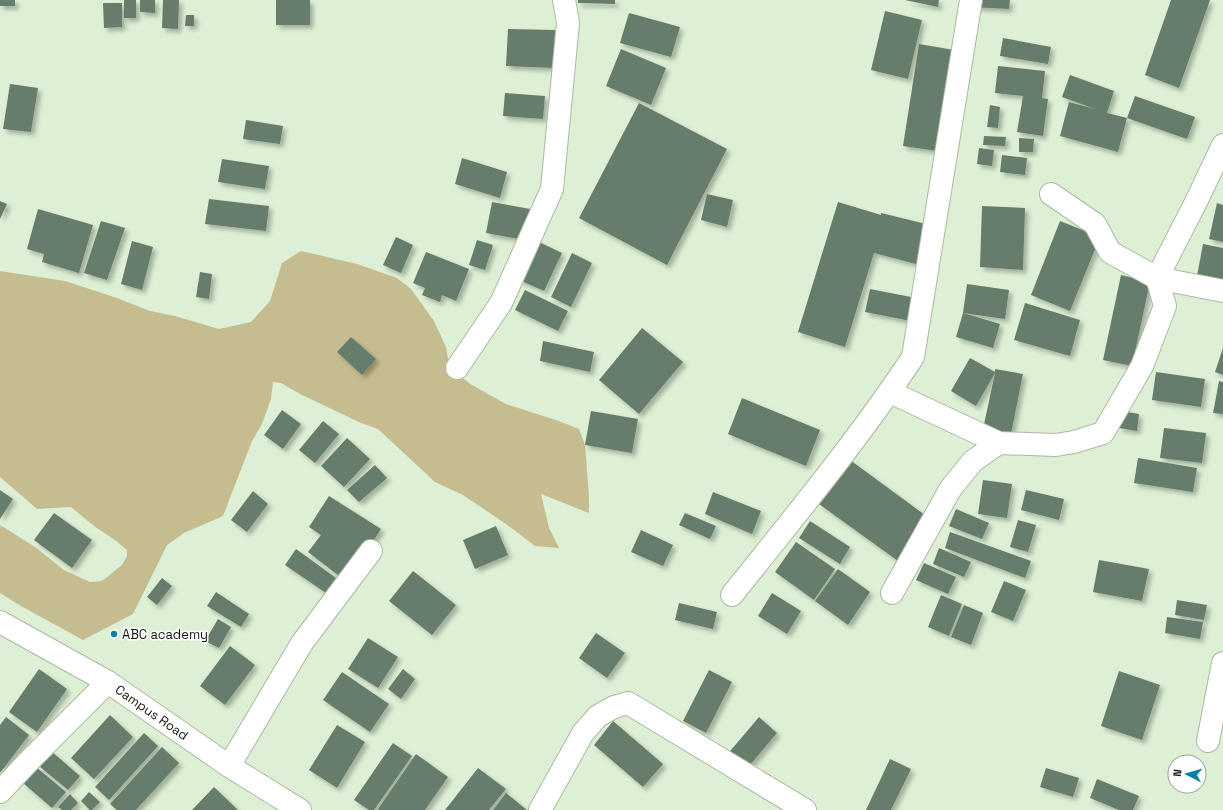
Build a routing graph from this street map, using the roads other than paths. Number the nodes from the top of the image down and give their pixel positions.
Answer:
1 (564, 0) edge
2 (971, 0) edge
3 (1223, 145) edge
4 (1050, 194) dead end
5 (1157, 278) junction
6 (1223, 291) edge
7 (458, 368) dead end
8 (890, 392) junction
9 (999, 443) junction
10 (371, 551) dead end
11 (892, 593) dead end
12 (732, 595) dead end
13 (0, 622) edge
14 (1223, 663) edge
15 (108, 682) junction
16 (1208, 741) dead end
17 (229, 766) junction
18 (0, 792) edge
19 (300, 810) edge
20 (540, 810) edge
21 (805, 810) edge

1 - 7 street
2 - 8 street
3 - 5 street
4 - 5 street
5 - 6 street
5 - 9 street
8 - 9 street
8 - 12 street
9 - 11 street
10 - 17 street
13 - 15 street, Campus Road
14 - 16 street
15 - 17 street, Campus Road
15 - 18 street
17 - 19 street, Campus Road
20 - 21 street

